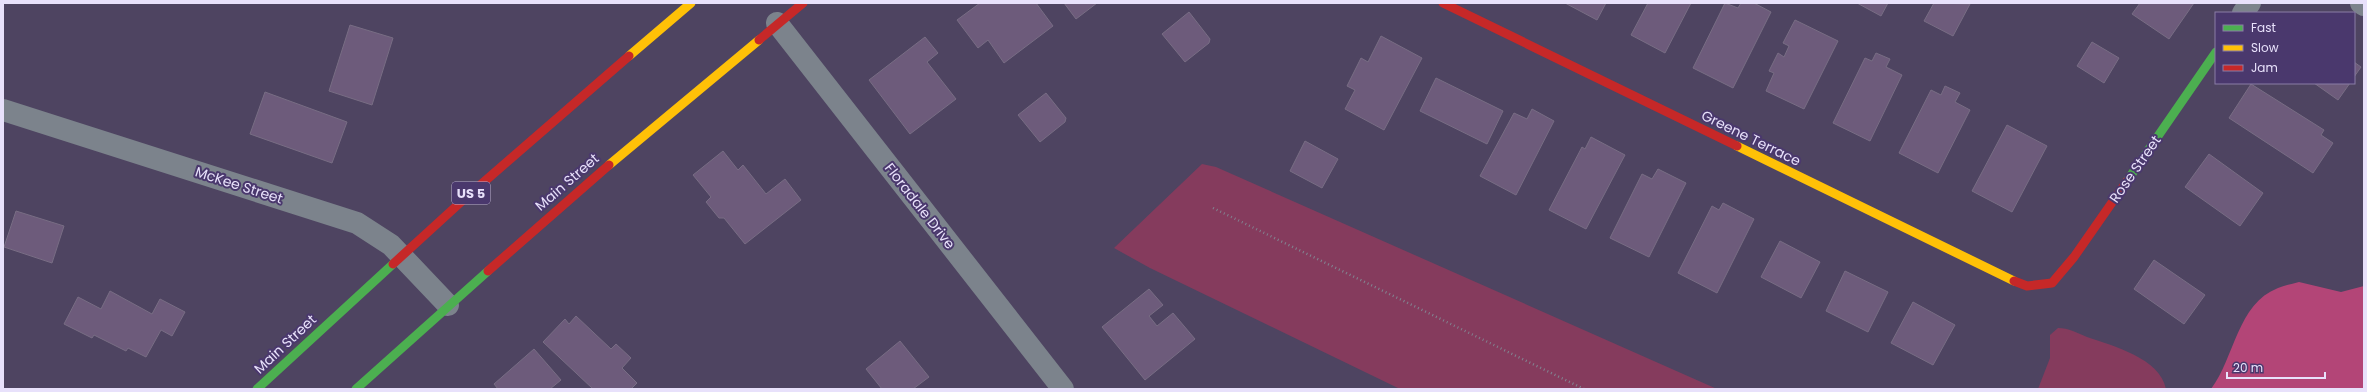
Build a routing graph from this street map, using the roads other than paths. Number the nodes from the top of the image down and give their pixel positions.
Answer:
1 (691, 3) edge
2 (802, 3) edge
3 (1443, 3) edge
4 (2250, 3) edge
5 (2361, 3) edge
6 (2364, 5) edge
7 (2244, 12) edge
8 (777, 23) junction
9 (2215, 53) edge
10 (3, 110) edge
11 (401, 255) junction
12 (2052, 283) joint
13 (448, 305) junction
14 (257, 389) edge
15 (356, 389) edge
16 (1063, 389) edge

1 - 11 main road, Main Street / US 5
2 - 8 main road, Main Street
3 - 12 main road, Greene Terrace
4 - 7 street
5 - 6 street
8 - 13 main road, Main Street
8 - 16 street, Floradale Drive
9 - 12 main road, Rose Street
10 - 11 street, McKee Street
11 - 13 street, McKee Street
11 - 14 main road, Main Street / US 5
13 - 15 main road, Main Street

